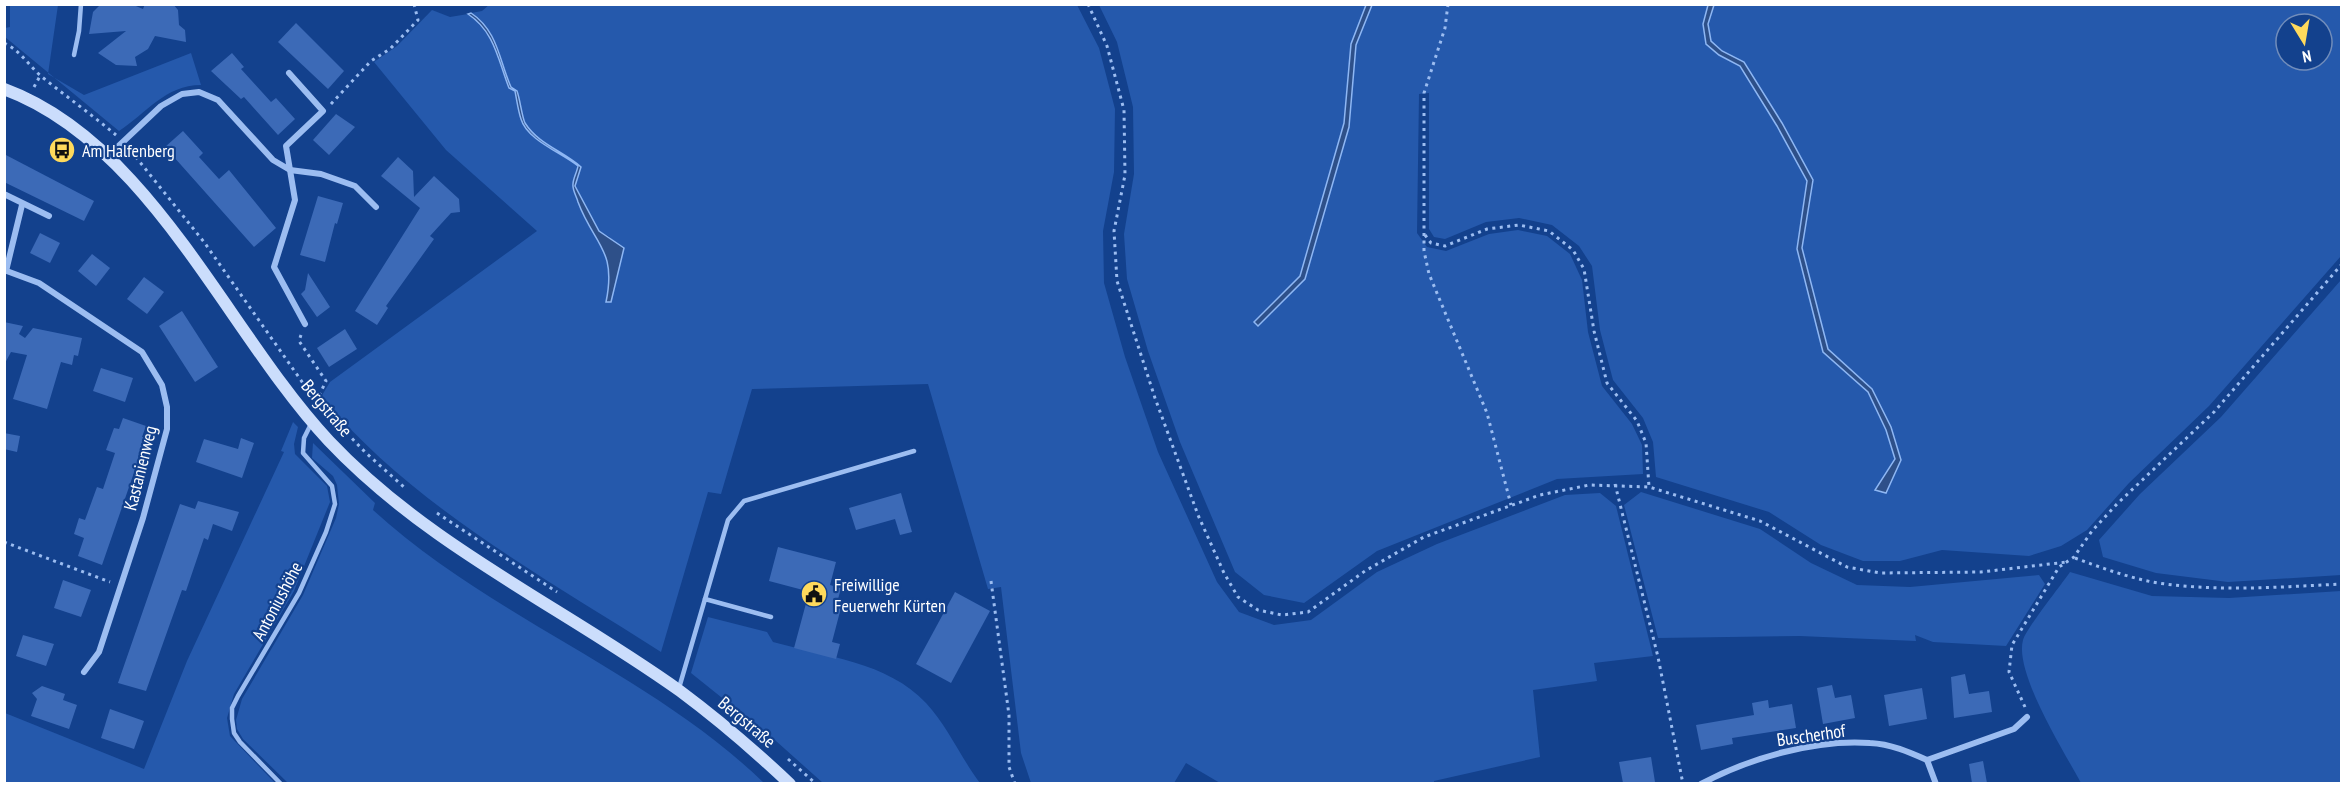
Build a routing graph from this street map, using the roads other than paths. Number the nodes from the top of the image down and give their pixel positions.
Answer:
1 (81, 4) edge
2 (74, 55) dead end
3 (289, 73) dead end
4 (4, 89) edge
5 (107, 157) junction
6 (290, 170) junction
7 (4, 194) edge
8 (22, 205) junction
9 (376, 207) dead end
10 (49, 216) dead end
11 (5, 271) edge
12 (304, 324) road end
13 (312, 421) junction
14 (914, 451) dead end
15 (705, 599) junction
16 (771, 617) dead end
17 (84, 672) dead end
18 (678, 691) junction
19 (2027, 717) road end
20 (1927, 760) junction
21 (281, 783) edge
22 (790, 783) edge
23 (1701, 783) edge
24 (1936, 783) edge

1 - 2 lane
3 - 6 street
4 - 5 main road, Bergstraße
5 - 6 street
5 - 13 main road, Bergstraße
6 - 9 street
6 - 12 street
7 - 8 street
8 - 10 street
8 - 11 street, Kastanienweg
11 - 17 street, Kastanienweg
13 - 18 main road, Bergstraße
13 - 21 lane, Antoniushöhe
14 - 15 lane
15 - 16 lane
15 - 18 lane
18 - 22 main road, Bergstraße
19 - 20 street
20 - 23 street, Buscherhof
20 - 24 street

